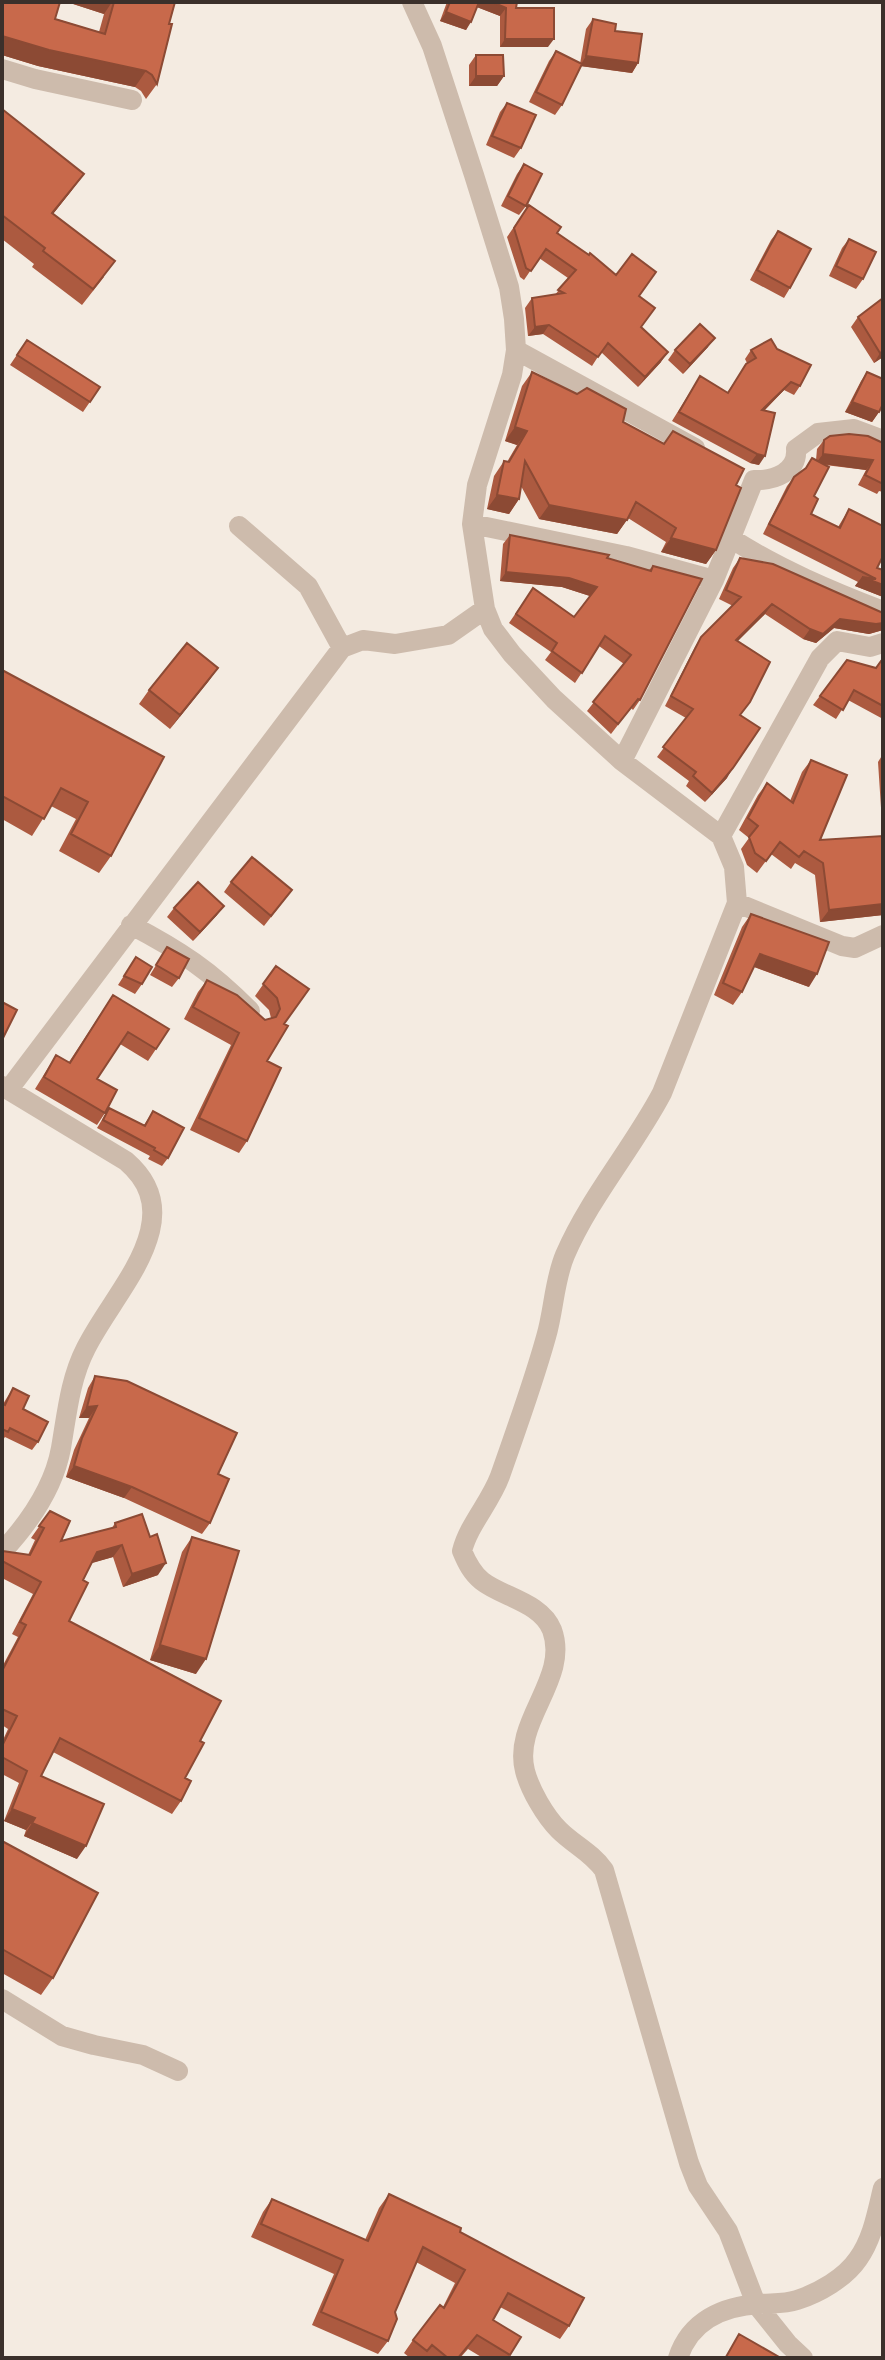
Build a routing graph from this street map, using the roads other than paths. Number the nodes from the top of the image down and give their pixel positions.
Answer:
1 (412, 2) edge
2 (2, 69) edge
3 (132, 100) dead end
4 (516, 350) junction
5 (883, 440) edge
6 (714, 458) edge
7 (472, 524) junction
8 (239, 526) dead end
9 (732, 539) junction
10 (714, 580) junction
11 (485, 609) junction
12 (883, 611) edge
13 (883, 643) edge
14 (342, 648) junction
15 (622, 761) junction
16 (721, 836) junction
17 (737, 903) junction
18 (131, 925) junction
19 (883, 935) edge
20 (259, 1019) edge
21 (6, 1088) edge
22 (2, 1552) edge
23 (2, 1999) edge
24 (178, 2071) dead end
25 (883, 2188) edge
26 (756, 2304) junction
27 (678, 2358) edge
28 (803, 2358) edge

1 - 4 street
2 - 3 street
4 - 6 street
4 - 7 street
5 - 9 street
7 - 10 street
7 - 11 street
8 - 14 street
9 - 10 street
9 - 12 street
10 - 15 street
11 - 14 street
11 - 15 street
13 - 16 street
14 - 18 street
15 - 16 street
16 - 17 street
17 - 19 street
17 - 26 street
18 - 20 street
18 - 21 street
21 - 22 street
23 - 24 street
25 - 26 street
26 - 27 street
26 - 28 street

